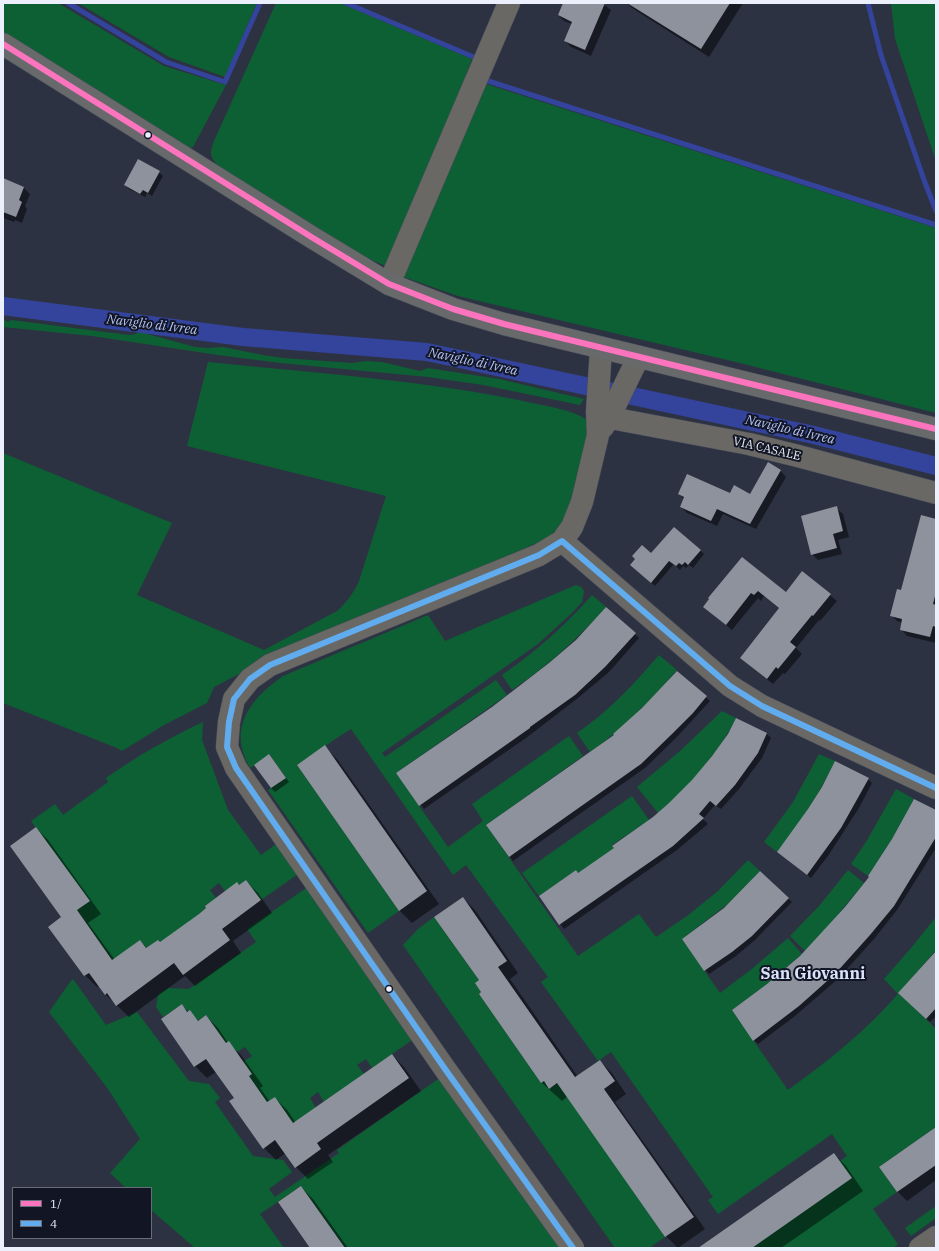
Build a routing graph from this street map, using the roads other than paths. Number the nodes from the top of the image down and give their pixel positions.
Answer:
1 (509, 3) edge
2 (526, 3) edge
3 (496, 34) junction
4 (5, 50) edge
5 (389, 284) junction
6 (638, 357) junction
7 (600, 359) junction
8 (604, 413) junction
9 (936, 429) edge
10 (936, 493) edge
11 (562, 541) junction
12 (936, 788) edge
13 (936, 1236) edge
14 (573, 1248) edge
15 (920, 1248) edge

1 - 3 street
2 - 3 street
3 - 5 street
4 - 5 main road
5 - 7 main road
6 - 7 main road
6 - 8 street
6 - 9 main road
7 - 8 street
8 - 10 street, VIA CASALE
8 - 11 street
11 - 12 street
11 - 14 street
13 - 15 street

